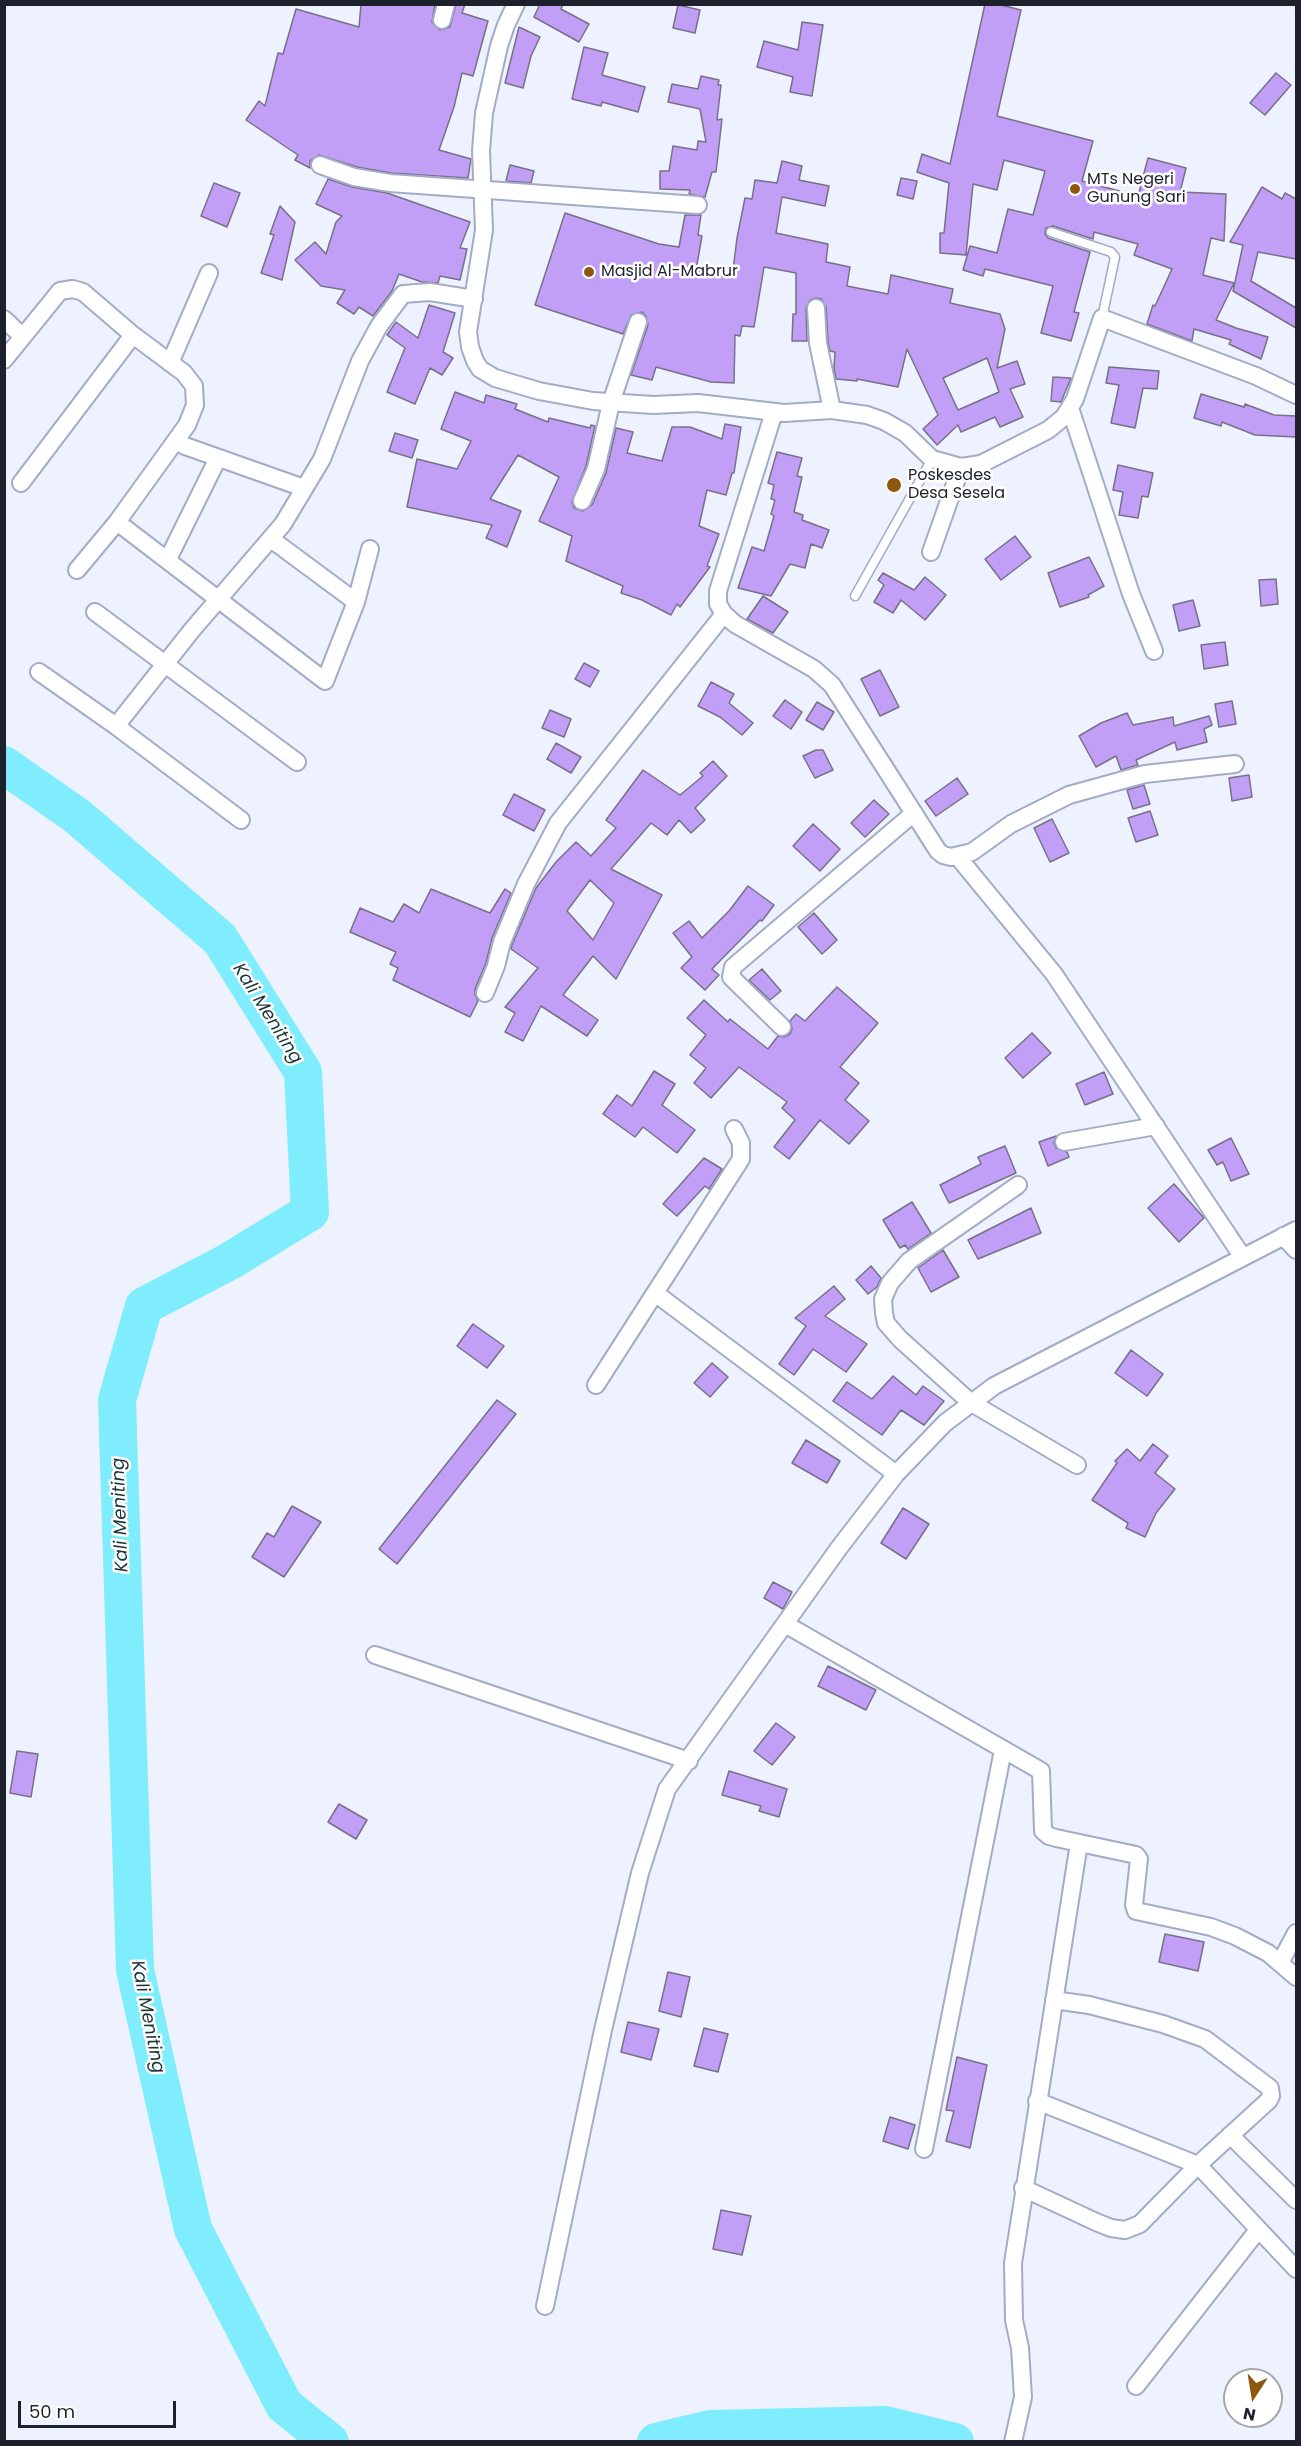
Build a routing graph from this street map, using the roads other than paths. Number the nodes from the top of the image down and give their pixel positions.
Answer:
1 (516, 4) edge
2 (320, 165) dead end
3 (483, 190) junction
4 (698, 205) dead end
5 (1051, 232) dead end
6 (209, 273) dead end
7 (474, 299) junction
8 (816, 308) dead end
9 (1102, 318) junction
10 (4, 319) edge
11 (638, 322) dead end
12 (133, 334) junction
13 (22, 336) junction
14 (4, 360) edge
15 (170, 363) junction
16 (1296, 395) edge
17 (611, 403) junction
18 (1070, 408) junction
19 (832, 410) junction
20 (774, 412) junction
21 (176, 441) junction
22 (218, 458) junction
23 (932, 459) junction
24 (961, 467) junction
25 (21, 483) dead end
26 (304, 488) junction
27 (582, 501) dead end
28 (117, 522) junction
29 (271, 539) junction
30 (370, 549) dead end
31 (931, 552) dead end
32 (168, 559) junction
33 (77, 570) dead end
34 (855, 596) dead end
35 (219, 599) junction
36 (356, 602) junction
37 (95, 612) dead end
38 (724, 614) junction
39 (1154, 651) dead end
40 (165, 664) junction
41 (39, 672) dead end
42 (116, 726) junction
43 (297, 762) dead end
44 (1235, 764) dead end
45 (914, 813) junction
46 (241, 820) dead end
47 (958, 857) junction
48 (485, 993) dead end
49 (782, 1027) dead end
50 (1156, 1126) junction
51 (734, 1129) dead end
52 (1064, 1142) dead end
53 (1018, 1185) dead end
54 (1290, 1233) edge
55 (1296, 1250) edge
56 (1242, 1256) junction
57 (655, 1293) junction
58 (596, 1385) dead end
59 (970, 1402) junction
60 (1077, 1465) dead end
61 (896, 1474) junction
62 (785, 1624) junction
63 (375, 1655) dead end
64 (1003, 1750) junction
65 (689, 1761) junction
66 (1079, 1843) junction
67 (1296, 1933) edge
68 (1280, 1963) junction
69 (1296, 1977) edge
70 (1054, 2000) junction
71 (1037, 2101) junction
72 (1230, 2135) junction
73 (924, 2149) dead end
74 (1198, 2165) junction
75 (1023, 2188) junction
76 (1296, 2200) edge
77 (1258, 2230) junction
78 (1296, 2269) edge
79 (545, 2306) dead end
80 (1136, 2386) dead end
81 (1013, 2442) edge

1 - 3 street
2 - 3 street
3 - 4 street
3 - 7 street
5 - 9 lane
6 - 15 street
7 - 17 street
7 - 26 street
8 - 19 street
9 - 16 street
9 - 18 street
10 - 13 street
11 - 17 street
12 - 13 street
12 - 15 street
12 - 25 street
13 - 14 street
15 - 21 street
17 - 20 street
17 - 27 street
18 - 24 street
18 - 39 street
19 - 20 street
19 - 23 street
20 - 38 street
21 - 22 street
21 - 28 street
22 - 26 street
22 - 32 street
23 - 24 street
23 - 34 lane
24 - 31 street
26 - 29 street
28 - 32 street
28 - 33 street
29 - 35 street
29 - 36 street
30 - 36 street
32 - 35 street
35 - 36 street
35 - 40 street
37 - 40 street
38 - 45 street
38 - 48 street
40 - 42 street
40 - 43 street
41 - 42 street
42 - 46 street
44 - 47 street
45 - 47 street
45 - 49 street
47 - 50 street
50 - 52 street
50 - 56 street
51 - 57 street
53 - 59 street
54 - 55 street
54 - 56 street
56 - 59 street
57 - 58 street
57 - 61 street
59 - 60 street
59 - 61 street
61 - 62 street
62 - 64 street
62 - 65 street
63 - 65 street
64 - 66 street
64 - 73 street
65 - 79 street
66 - 68 street
66 - 70 street
67 - 68 street
68 - 69 street
70 - 71 street
70 - 72 street
71 - 74 street
71 - 75 street
72 - 74 street
72 - 76 street
74 - 75 street
74 - 77 street
75 - 81 street
77 - 78 street
77 - 80 street

